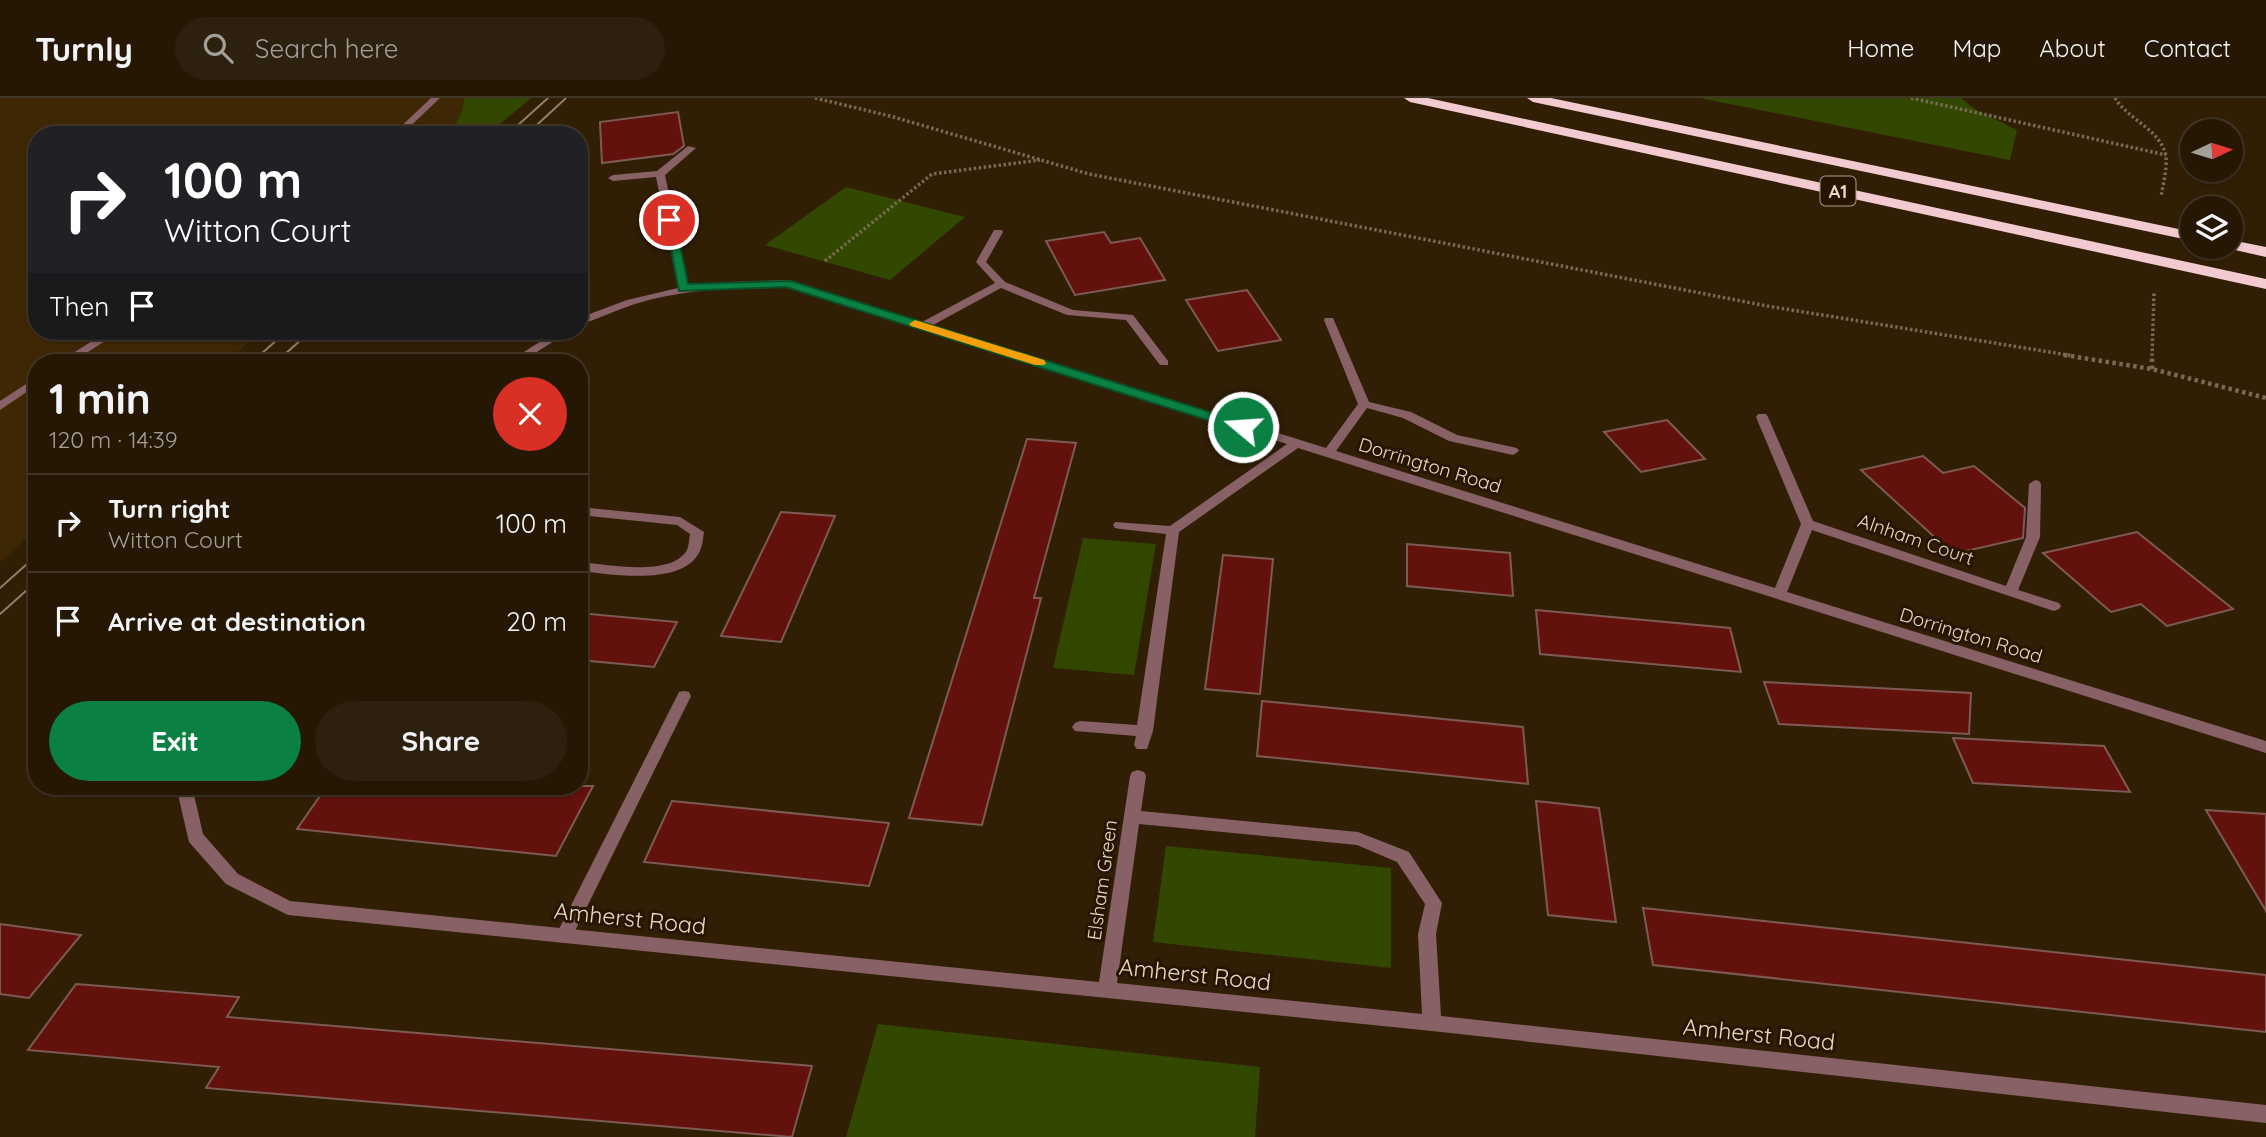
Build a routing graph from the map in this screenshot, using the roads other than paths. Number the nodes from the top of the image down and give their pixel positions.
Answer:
1 (436, 98) edge
2 (1410, 98) edge
3 (1533, 98) edge
4 (406, 126) edge
5 (691, 148) dead end
6 (660, 174) junction
7 (613, 178) dead end
8 (998, 232) dead end
9 (2180, 234) edge
10 (2243, 247) edge
11 (2266, 252) edge
12 (1001, 284) junction
13 (2266, 284) edge
14 (683, 288) junction
15 (588, 318) edge
16 (1329, 320) dead end
17 (923, 326) junction
18 (101, 340) edge
19 (549, 340) edge
20 (78, 354) edge
21 (525, 354) edge
22 (1164, 363) dead end
23 (28, 386) edge
24 (1364, 404) junction
25 (0, 406) edge
26 (1762, 417) dead end
27 (1297, 443) junction
28 (1513, 451) dead end
29 (1328, 453) junction
30 (2035, 485) dead end
31 (588, 512) edge
32 (1808, 524) junction
33 (1120, 525) dead end
34 (1173, 530) junction
35 (588, 567) edge
36 (2011, 592) junction
37 (1779, 595) junction
38 (2054, 606) dead end
39 (684, 696) dead end
40 (1080, 727) dead end
41 (2266, 747) edge
42 (1138, 776) dead end
43 (186, 795) edge
44 (1132, 817) junction
45 (564, 936) junction
46 (1107, 989) junction
47 (1432, 1023) junction
48 (2266, 1114) edge

1 - 4 street
2 - 13 highway, A1
3 - 9 highway, A1
5 - 6 street
6 - 7 street
6 - 14 street
8 - 12 street
10 - 11 highway
12 - 17 street
12 - 22 street
14 - 15 street, Dorrington Road
14 - 17 street, Dorrington Road
16 - 24 street
17 - 27 street, Dorrington Road
18 - 20 street
19 - 21 street
23 - 25 street
24 - 28 street
24 - 29 street
26 - 32 street
27 - 29 street, Dorrington Road
27 - 34 street
29 - 37 street, Dorrington Road
30 - 36 street
31 - 35 street
32 - 36 street, Alnham Court
32 - 37 street
33 - 34 street
34 - 40 street
36 - 38 street, Alnham Court
37 - 41 street, Dorrington Road
39 - 45 street
42 - 44 street, Elsham Green
43 - 45 street, Amherst Road
44 - 46 street, Elsham Green
44 - 47 street
45 - 46 street, Amherst Road
46 - 47 street, Amherst Road
47 - 48 street, Amherst Road

